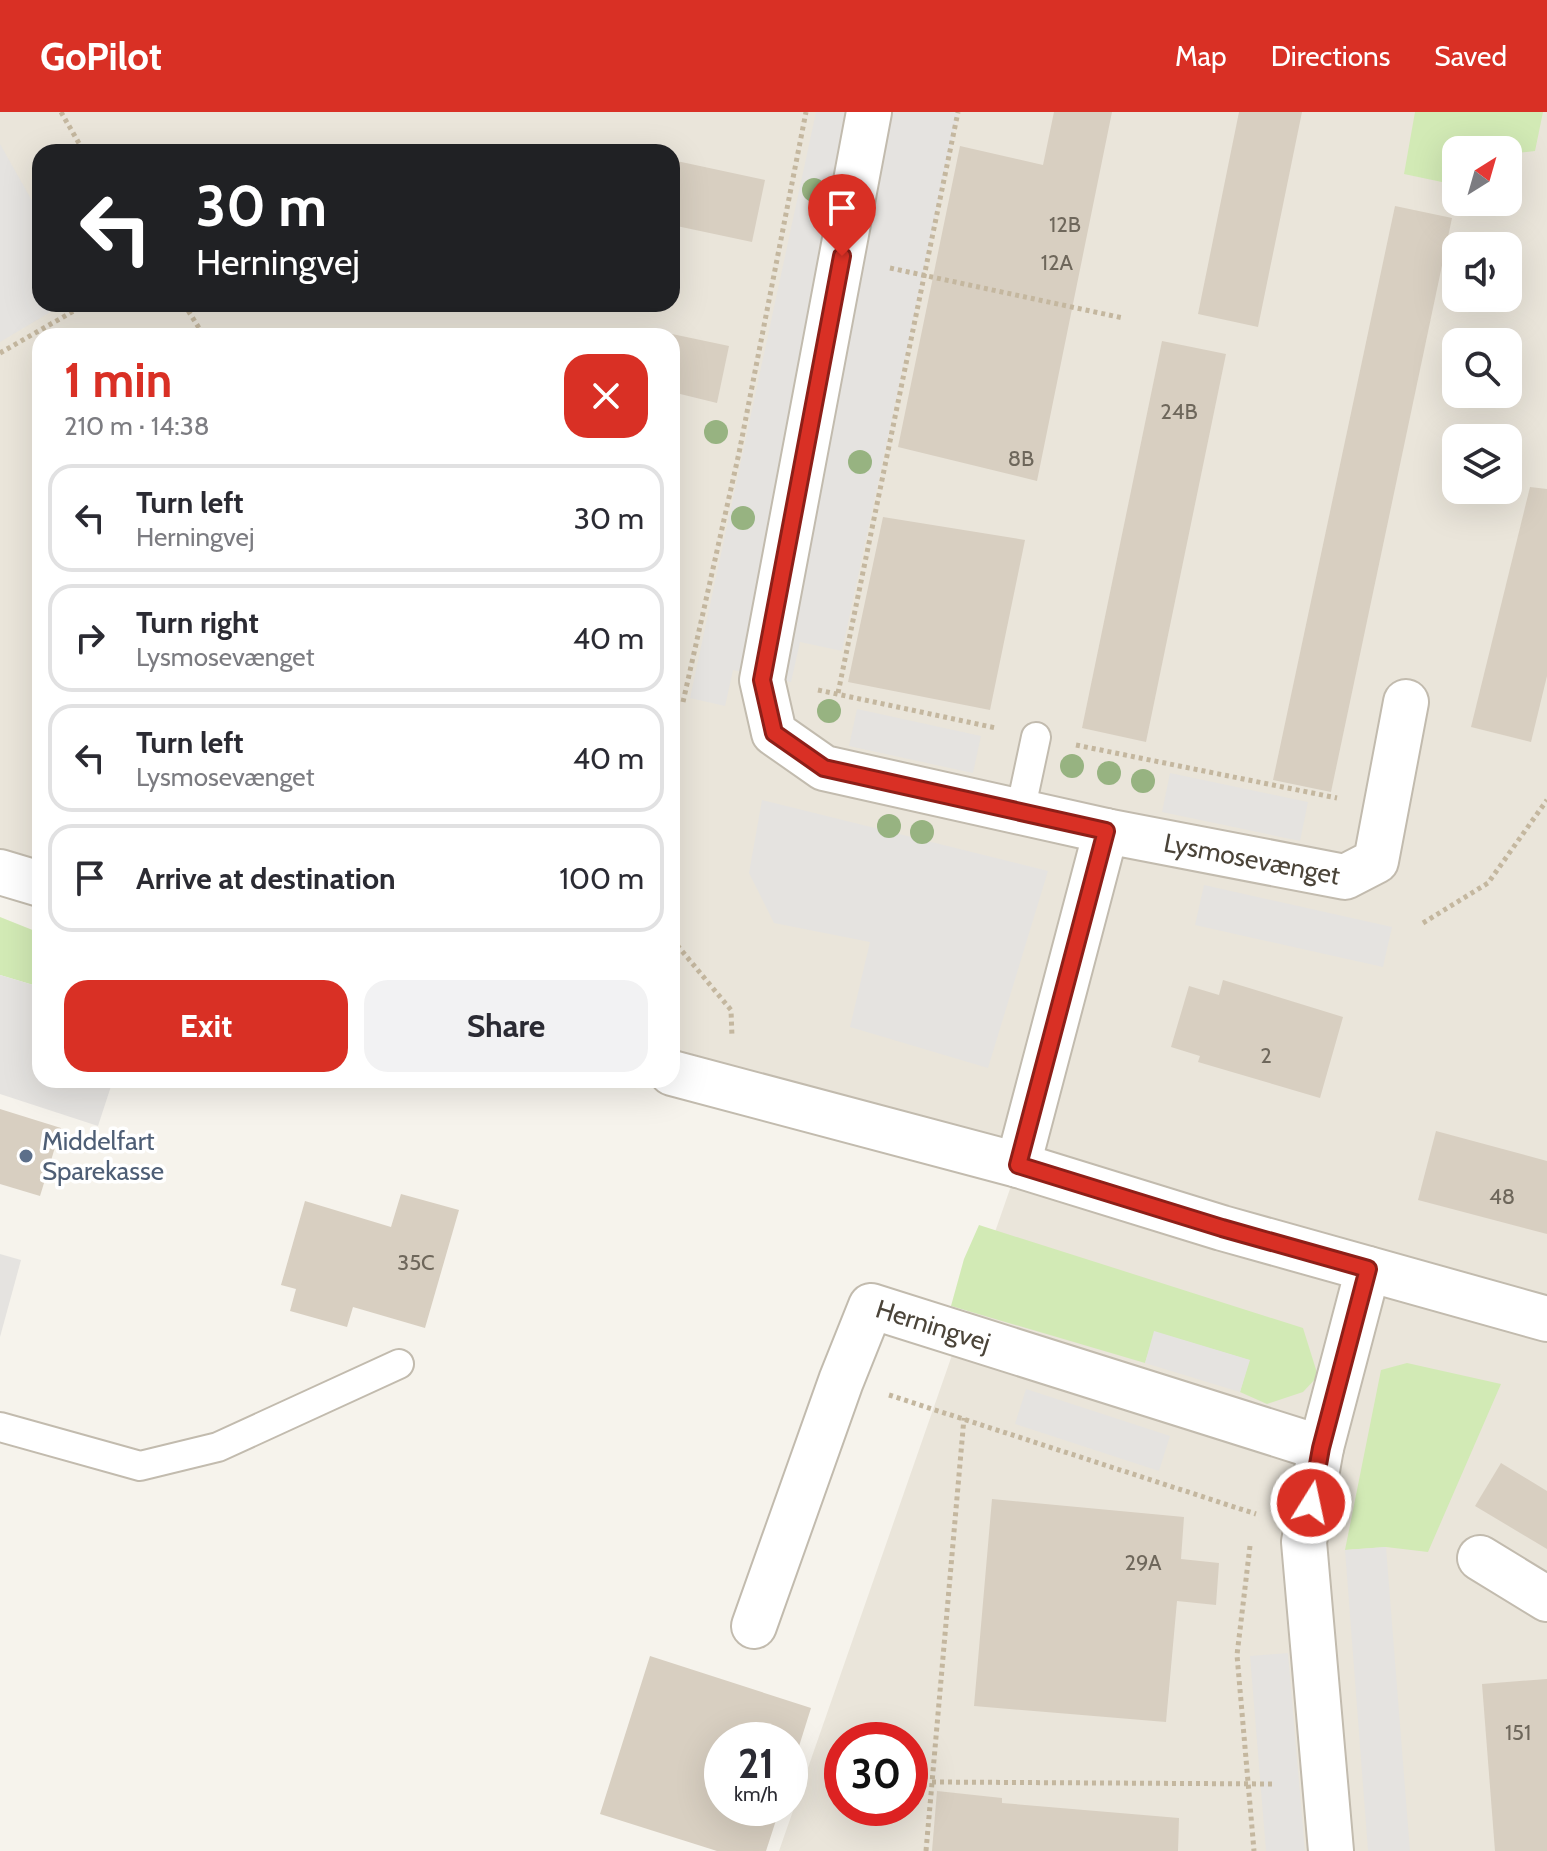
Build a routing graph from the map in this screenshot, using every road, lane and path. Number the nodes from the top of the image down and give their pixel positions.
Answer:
1 (61, 112) edge
2 (806, 112) edge
3 (869, 112) edge
4 (958, 112) edge
5 (79, 144) edge
6 (842, 256) junction
7 (923, 276) junction
8 (72, 312) edge
9 (1123, 318) dead end
10 (44, 328) edge
11 (32, 335) edge
12 (0, 353) edge
13 (838, 693) dead end
14 (683, 702) dead end
15 (1406, 702) dead end
16 (1036, 737) dead end
17 (1547, 800) edge
18 (1020, 812) junction
19 (1106, 831) junction
20 (0, 872) edge
21 (32, 882) edge
22 (1423, 923) dead end
23 (680, 949) edge
24 (731, 1010) dead end
25 (680, 1075) edge
26 (1018, 1165) junction
27 (1368, 1269) junction
28 (1547, 1319) edge
29 (399, 1364) dead end
30 (841, 1381) junction
31 (964, 1418) junction
32 (0, 1427) edge
33 (1321, 1448) junction
34 (1254, 1514) junction
35 (1252, 1527) dead end
36 (1306, 1531) junction
37 (1251, 1539) dead end
38 (1480, 1558) dead end
39 (1547, 1599) edge
40 (754, 1626) dead end
41 (932, 1782) junction
42 (1249, 1784) junction
43 (1325, 1785) junction
44 (926, 1851) edge
45 (1254, 1851) edge
46 (1331, 1851) edge

1 - 5 path
2 - 14 path
3 - 6 street, Lysmosevænget
4 - 7 path
6 - 7 path
6 - 18 street, Lysmosevænget
7 - 9 path
7 - 13 path
8 - 10 path
11 - 12 path
15 - 19 street, Lysmosevænget
16 - 18 lane
17 - 22 path
18 - 19 street, Lysmosevænget
19 - 26 street
20 - 21 street
23 - 24 path
25 - 26 street
26 - 27 street
27 - 28 street
27 - 33 street
29 - 32 lane
30 - 31 path
30 - 33 street, Herningvej
30 - 40 street, Herningvej
31 - 34 path
31 - 41 path
33 - 36 street
34 - 35 path
34 - 36 path
36 - 43 street
37 - 42 path
38 - 39 street
41 - 42 path
41 - 44 path
42 - 43 path
42 - 45 path
43 - 46 street

